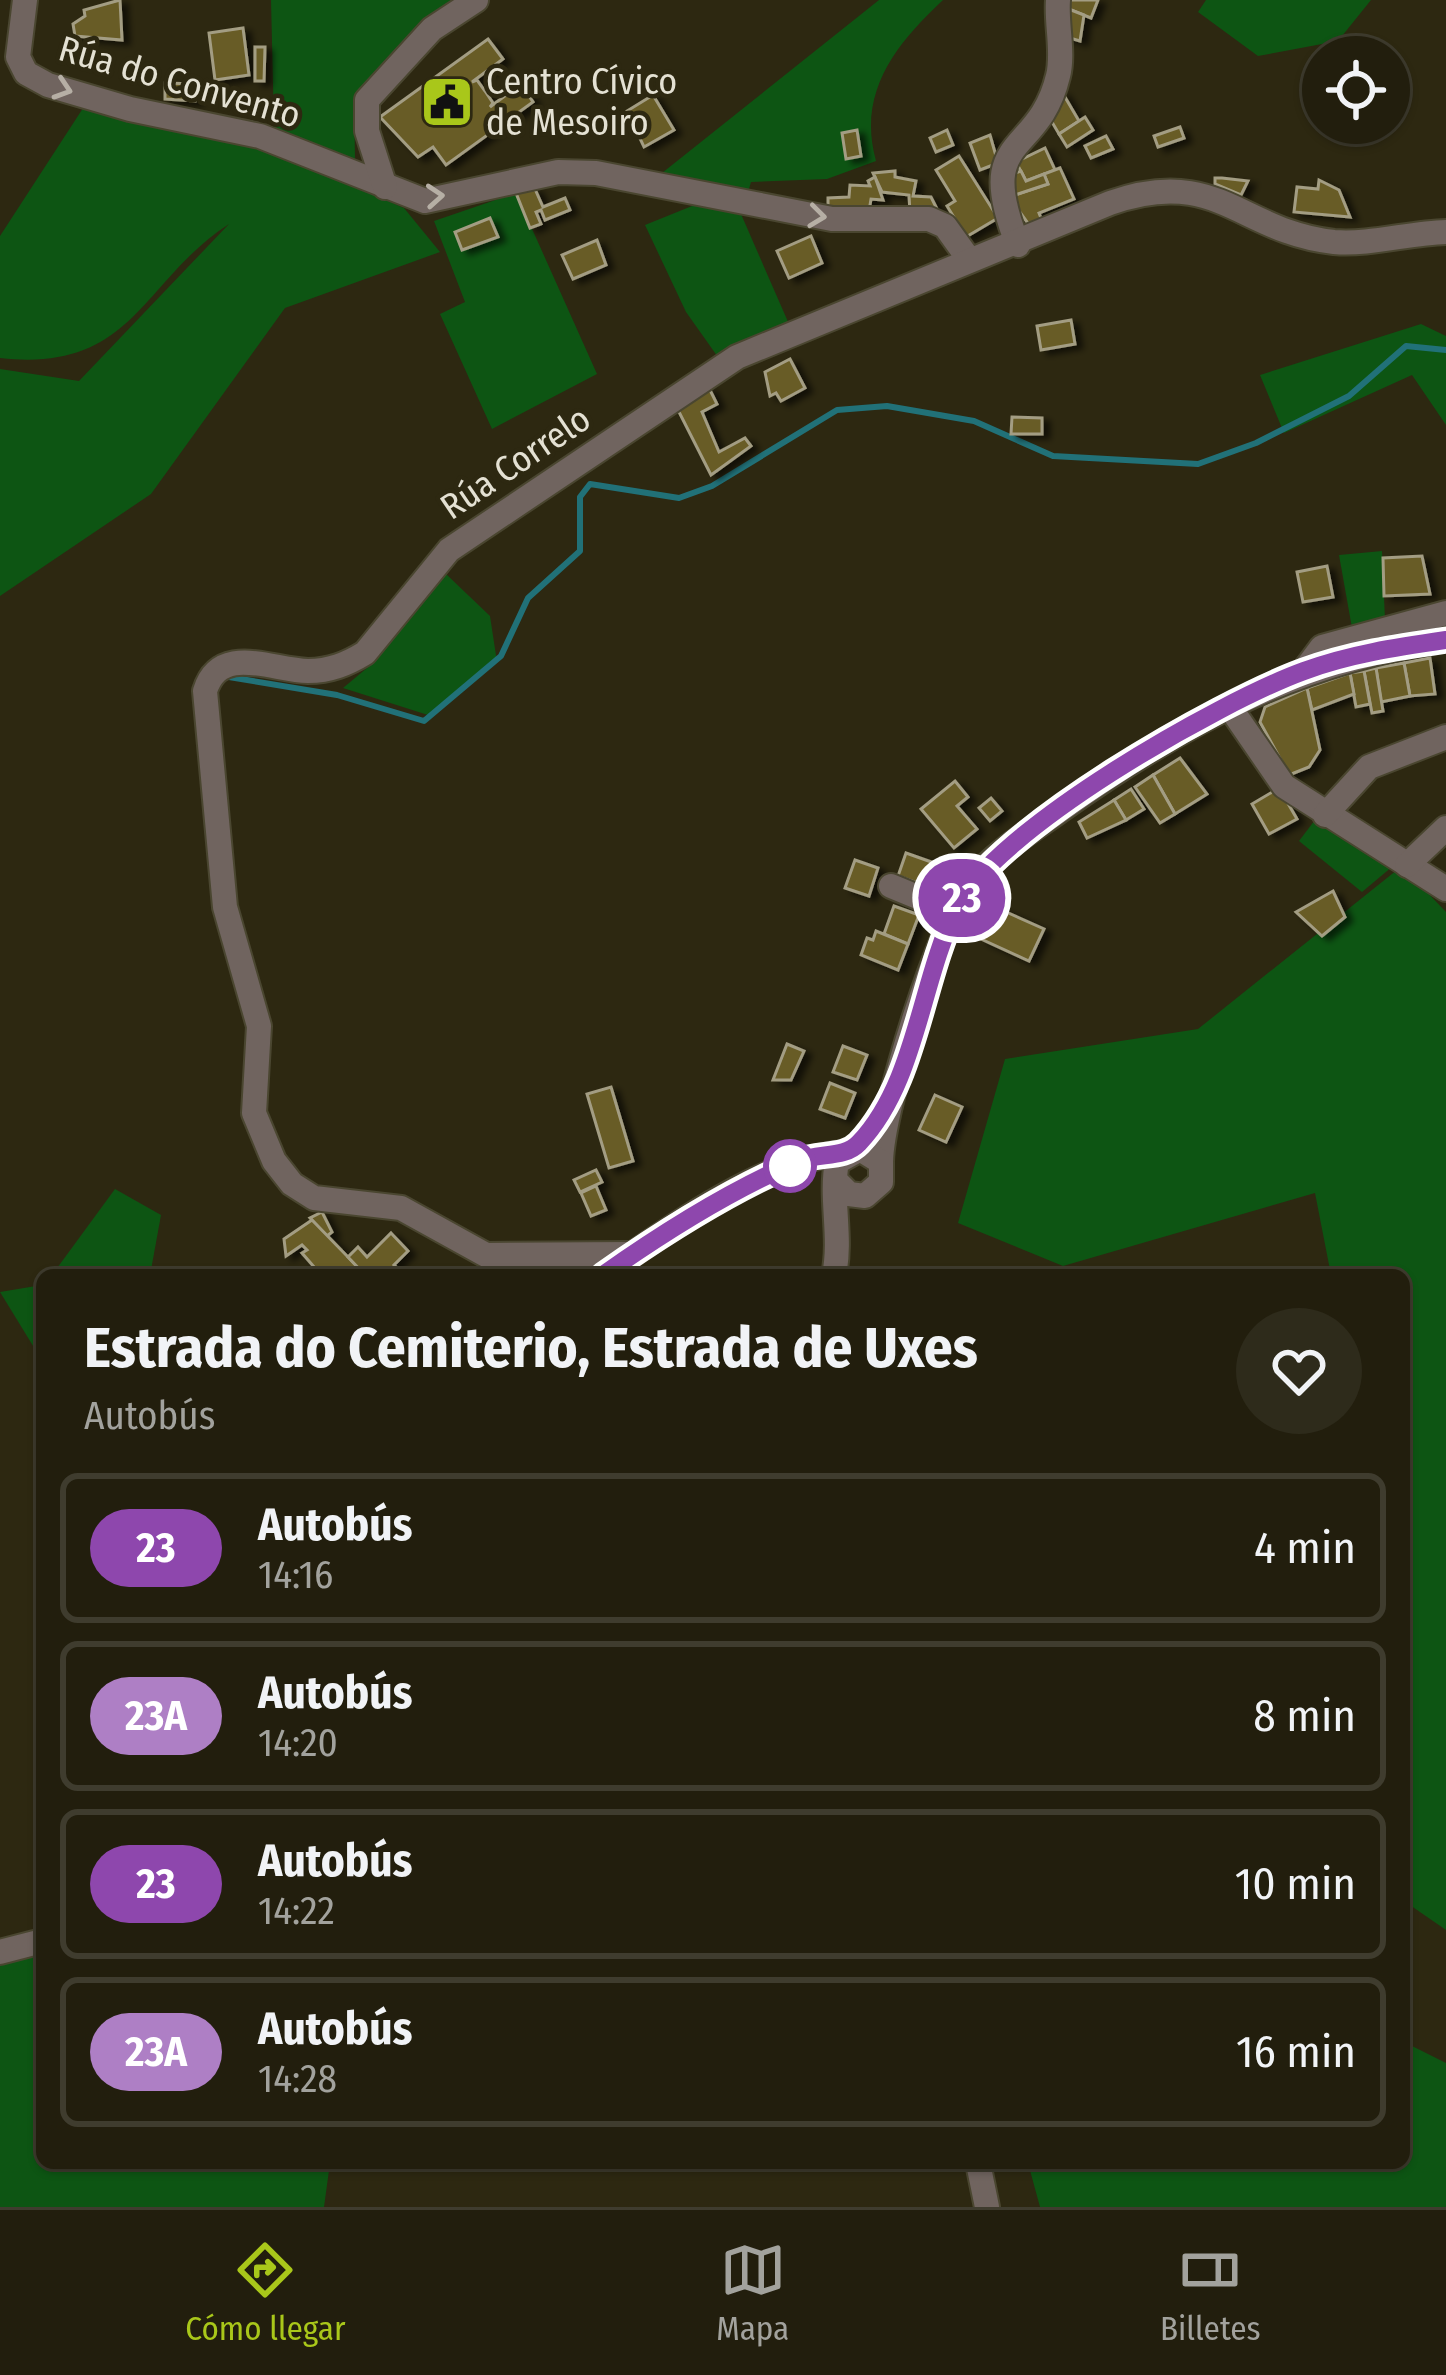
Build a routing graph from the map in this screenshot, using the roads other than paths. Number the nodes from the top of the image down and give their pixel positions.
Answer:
1 (25, 0) edge
2 (476, 0) edge
3 (1058, 0) edge
4 (385, 188) junction
5 (1446, 232) edge
6 (1018, 245) junction
7 (968, 258) junction
8 (1446, 613) edge
9 (1446, 640) edge
10 (1303, 671) junction
11 (1229, 706) junction
12 (1446, 737) edge
13 (1325, 815) junction
14 (1446, 828) edge
15 (1407, 865) junction
16 (891, 886) dead end
17 (1446, 889) edge
18 (954, 912) junction
19 (885, 1111) junction
20 (881, 1162) junction
21 (843, 1165) junction
22 (873, 1192) junction
23 (840, 1246) junction
24 (632, 1254) junction
25 (612, 1269) edge
26 (835, 1269) edge
27 (36, 1943) edge
28 (0, 1952) edge
29 (979, 2169) edge
30 (987, 2207) edge

1 -> 4 street, Rúa do Convento
2 - 4 street
3 - 6 street
4 -> 7 street, Rúa do Convento
5 - 6 street, Rúa Correlo
6 - 7 street, Rúa Correlo
7 - 24 street, Rúa Correlo
8 - 10 street
9 - 10 street
10 - 11 street
11 - 13 street
11 - 18 street
12 - 13 street
13 - 15 street
14 - 15 street
15 - 17 street
16 - 18 street
18 - 19 street
19 - 20 street
19 - 21 street
20 - 21 street
20 - 22 street
21 - 22 street
21 - 23 street
21 - 24 street
22 - 23 street
23 - 26 street
24 - 25 street
27 - 28 street
29 - 30 street

